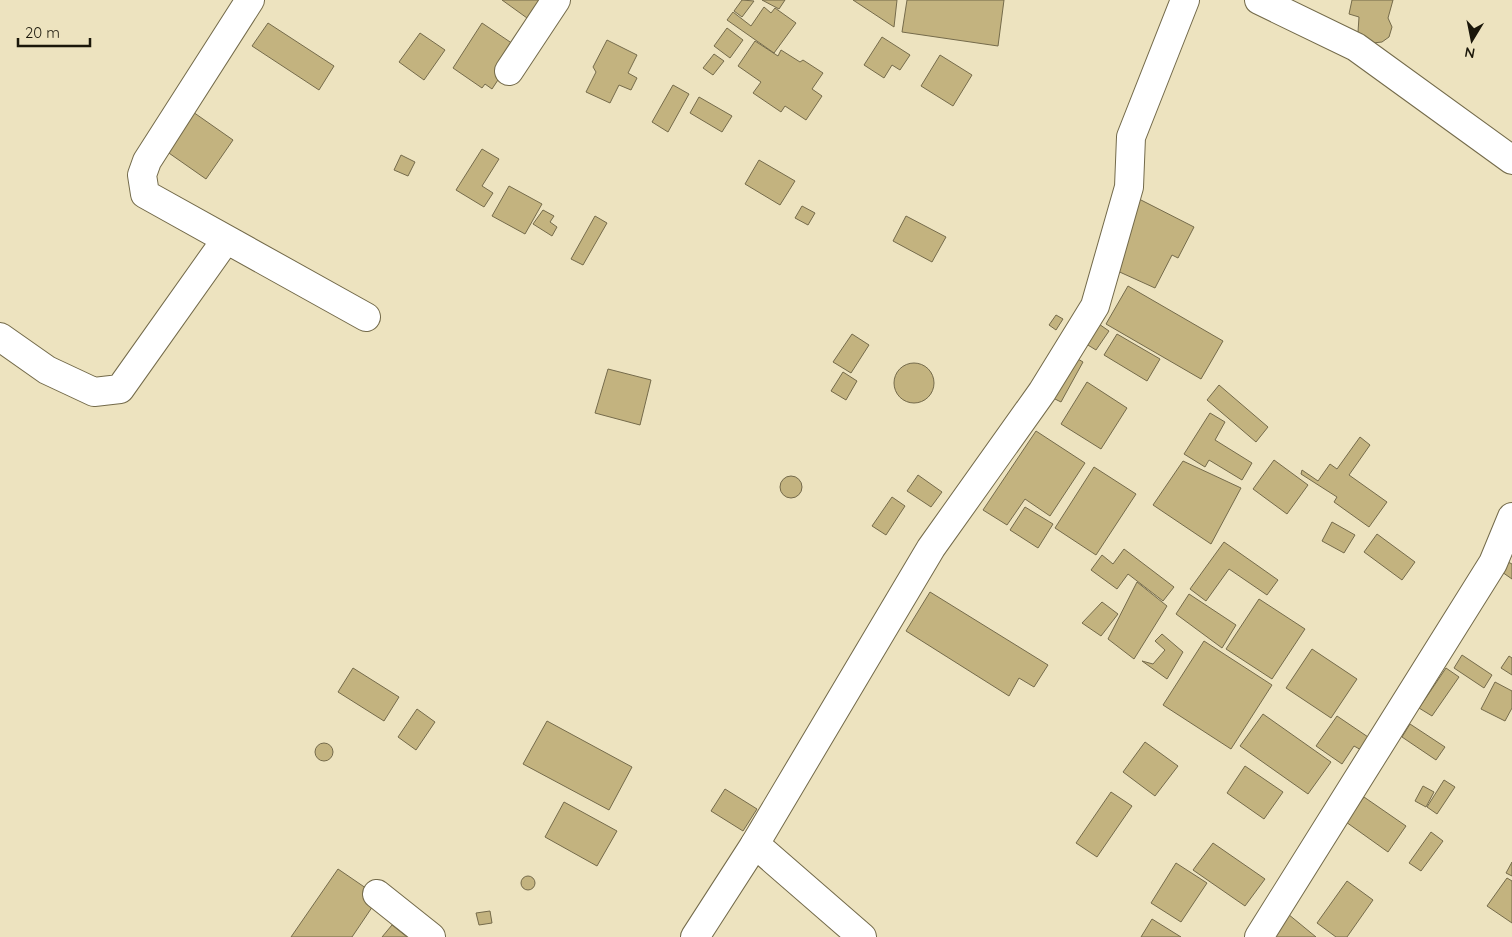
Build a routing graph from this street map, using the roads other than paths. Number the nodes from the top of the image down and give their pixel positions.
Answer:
1 (250, 0) edge
2 (556, 0) edge
3 (1186, 0) edge
4 (1259, 0) edge
5 (510, 71) dead end
6 (1512, 160) edge
7 (225, 241) junction
8 (366, 317) dead end
9 (0, 338) edge
10 (1512, 517) edge
11 (755, 844) junction
12 (377, 894) dead end
13 (432, 937) edge
14 (695, 937) edge
15 (862, 937) edge
16 (1260, 937) edge

1 - 7 street
2 - 5 street
3 - 11 street
4 - 6 street
7 - 8 street
7 - 9 street
10 - 16 street
11 - 14 street
11 - 15 street
12 - 13 street

